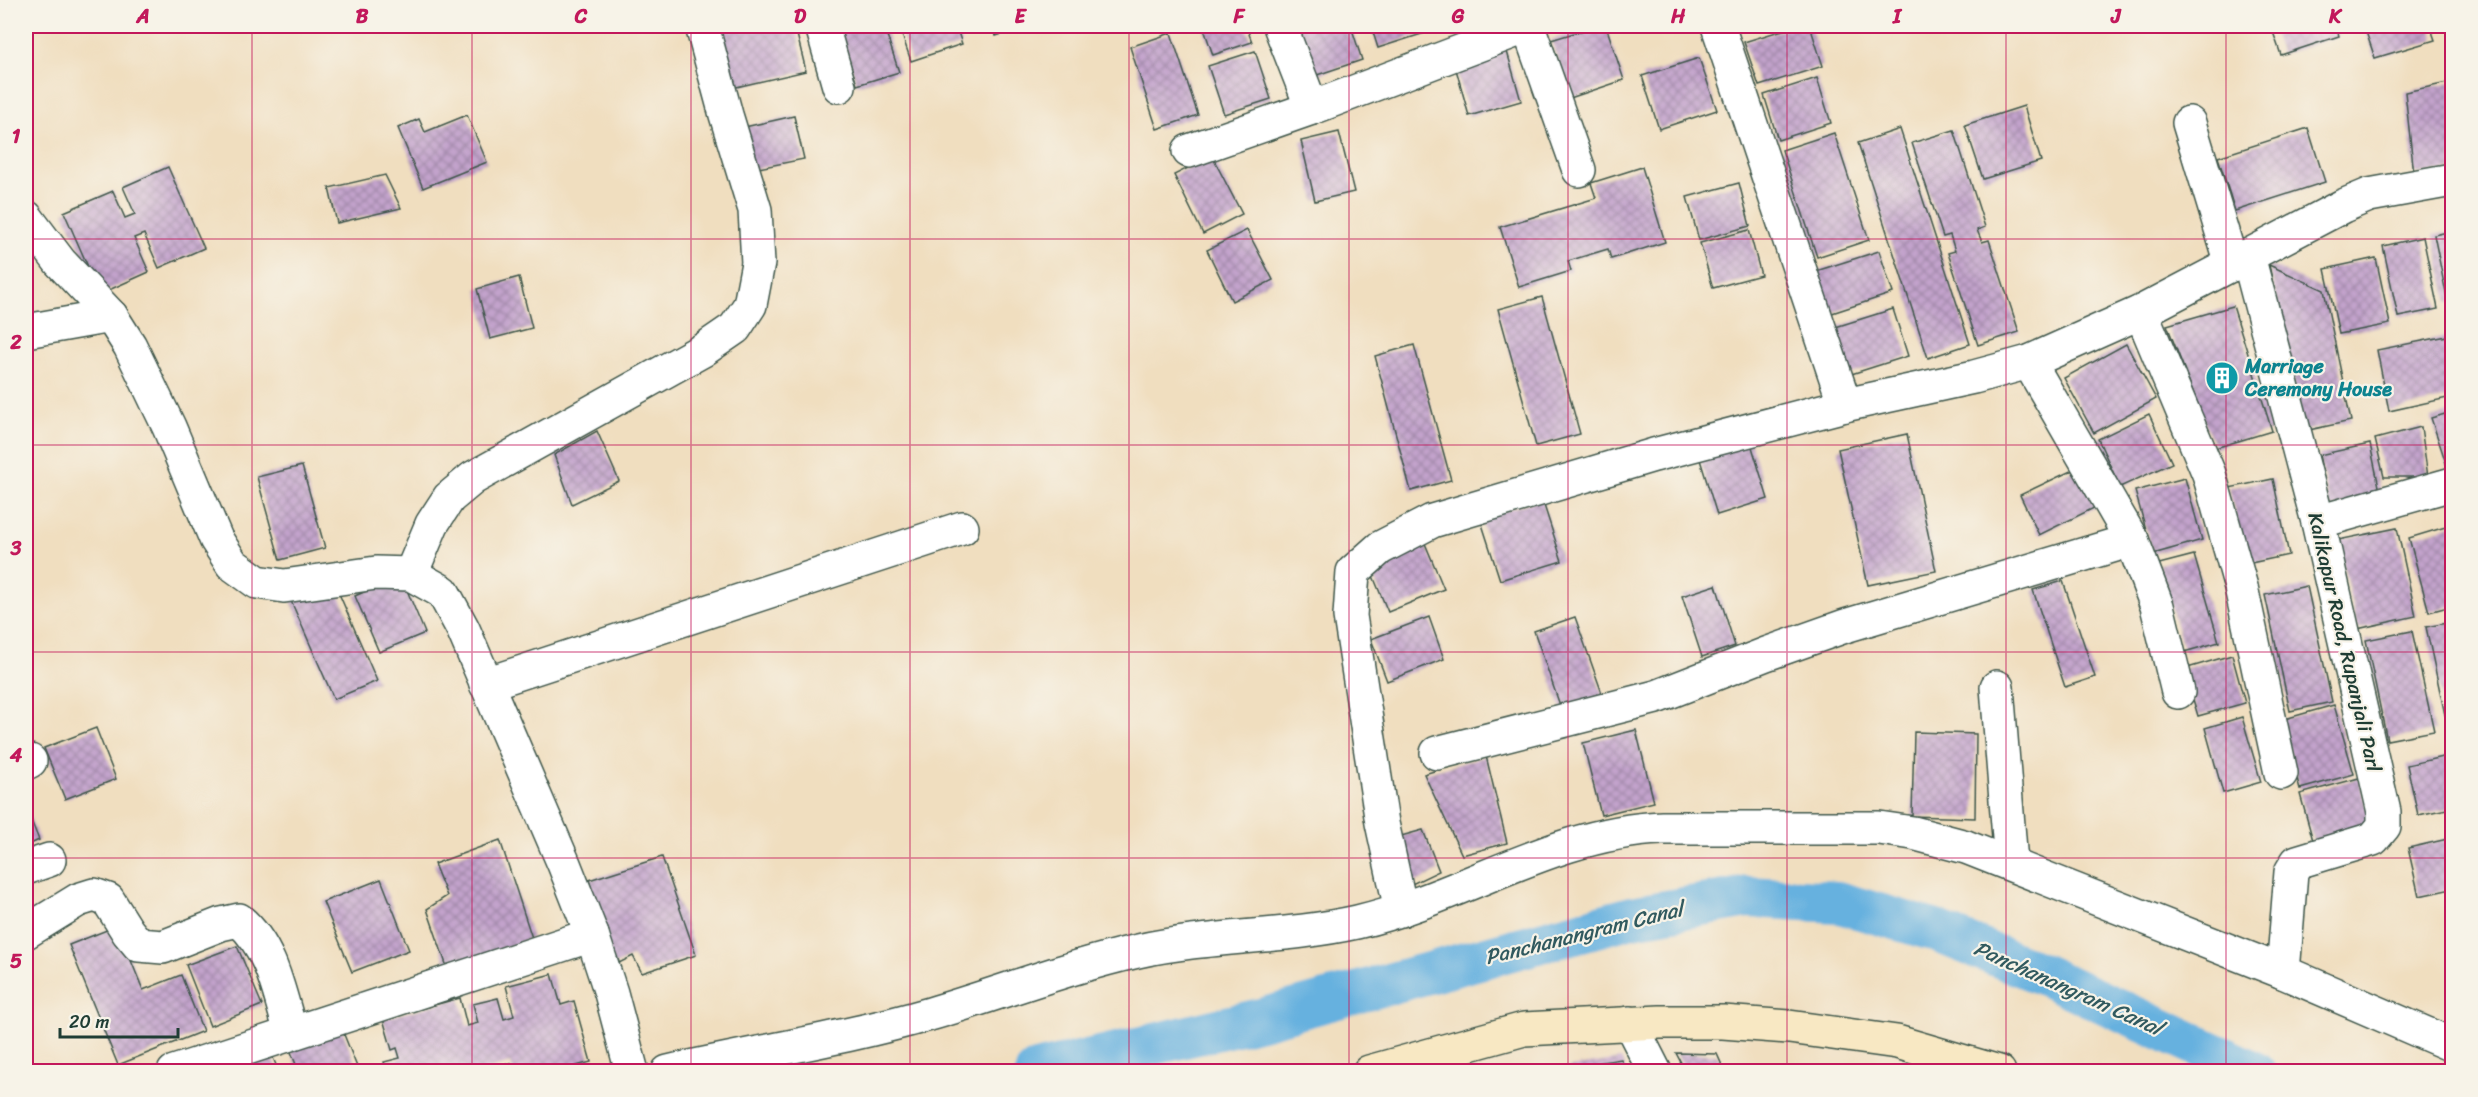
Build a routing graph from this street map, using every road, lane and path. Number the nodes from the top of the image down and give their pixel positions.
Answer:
1 (702, 26) edge
2 (822, 26) edge
3 (1280, 26) edge
4 (1528, 26) edge
5 (1718, 26) edge
6 (838, 86) dead end
7 (1312, 108) junction
8 (2189, 123) dead end
9 (1189, 151) dead end
10 (1579, 170) dead end
11 (2452, 180) edge
12 (26, 217) edge
13 (2240, 261) junction
14 (2141, 312) junction
15 (111, 316) junction
16 (26, 331) edge
17 (2029, 362) junction
18 (1845, 405) junction
19 (2452, 484) edge
20 (2318, 522) junction
21 (962, 528) dead end
22 (2132, 540) junction
23 (411, 574) junction
24 (486, 684) junction
25 (1997, 687) dead end
26 (2178, 692) dead end
27 (1437, 753) dead end
28 (2281, 773) dead end
29 (2011, 863) junction
30 (1401, 910) junction
31 (26, 932) edge
32 (592, 934) junction
33 (2283, 972) junction
34 (1630, 1023) junction
35 (291, 1033) junction
36 (2452, 1045) edge
37 (174, 1071) edge
38 (632, 1071) edge
39 (668, 1071) edge
40 (1369, 1071) edge
41 (1655, 1071) edge
42 (1998, 1071) edge

1 - 23 street
2 - 6 street
3 - 7 street
4 - 7 street
4 - 10 street
5 - 18 street
7 - 9 street
8 - 13 street, Kalikapur Road, Rupanjali Parl
11 - 13 street
12 - 15 street
13 - 14 street
13 - 20 street, Kalikapur Road, Rupanjali Parl
14 - 17 street
14 - 28 street
15 - 16 street
15 - 23 street
17 - 18 street
17 - 22 street
18 - 30 street
19 - 20 street
20 - 33 street, Kalikapur Road, Rupanjali Parl
21 - 24 street
22 - 26 street
22 - 27 street
23 - 24 street
24 - 32 street
25 - 29 street
29 - 30 street
29 - 33 street
30 - 39 street
31 - 35 street
32 - 35 street
32 - 38 street
33 - 36 street
34 - 40 street
34 - 41 street
34 - 42 street
35 - 37 street

